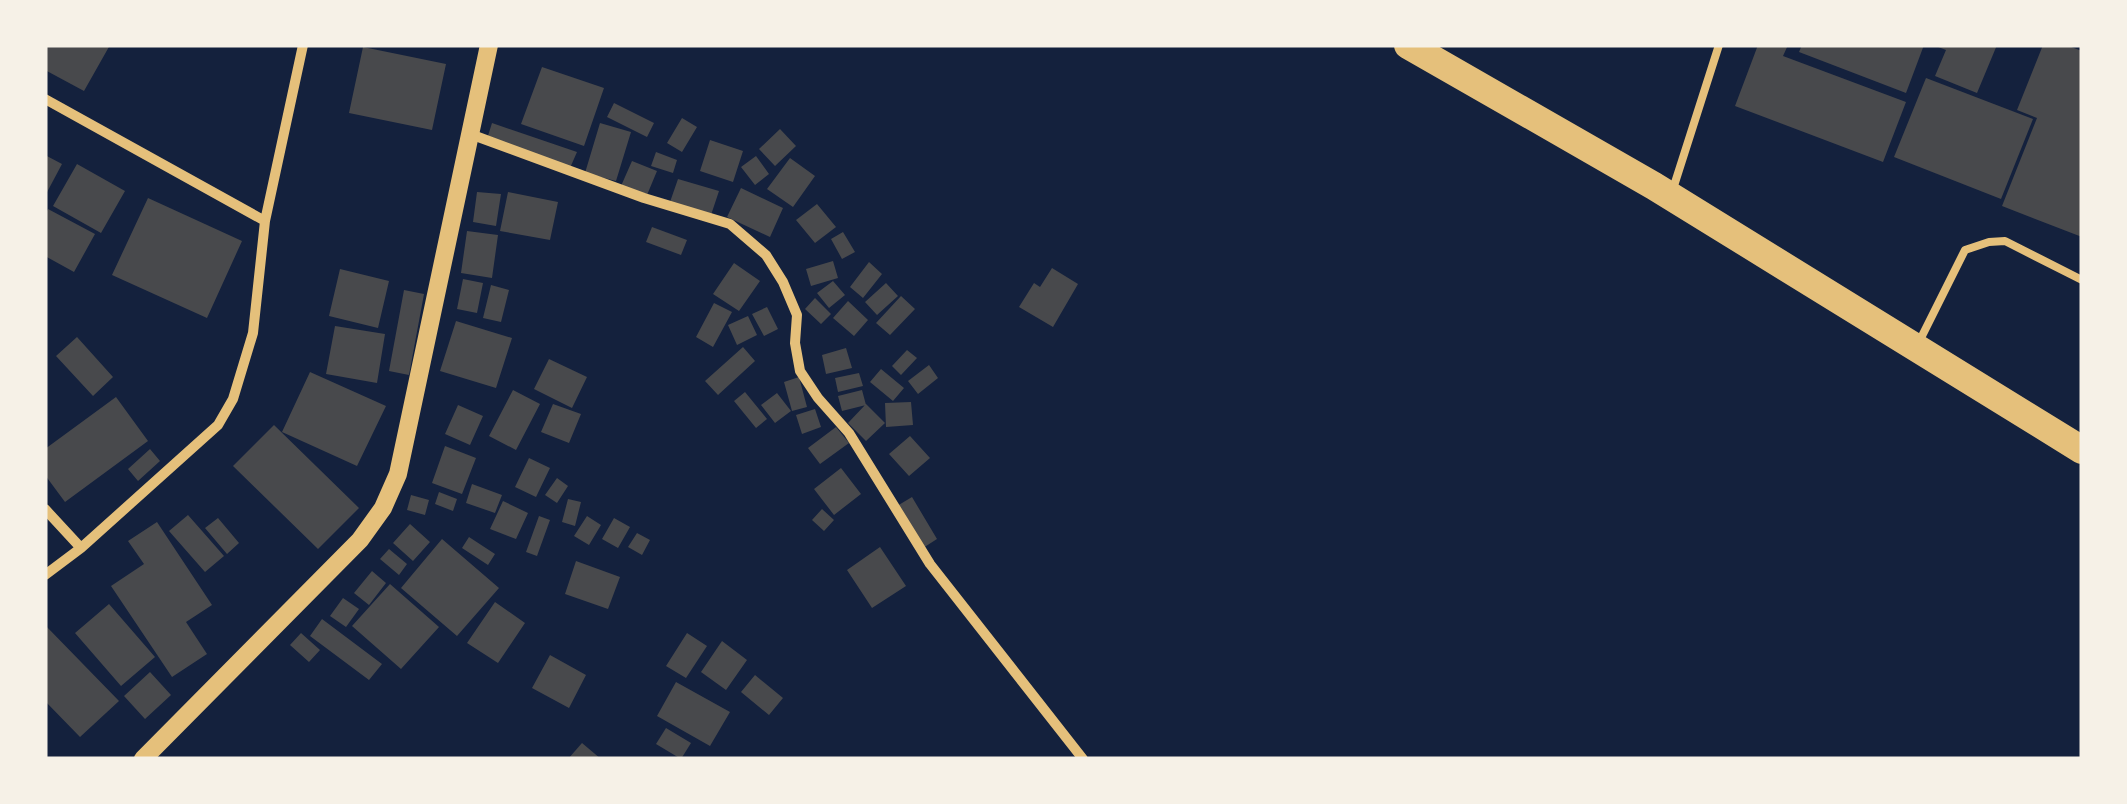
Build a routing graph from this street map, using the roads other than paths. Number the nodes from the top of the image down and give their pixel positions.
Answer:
1 (303, 45) edge
2 (489, 45) edge
3 (1408, 45) edge
4 (1719, 45) edge
5 (45, 99) edge
6 (470, 134) junction
7 (1671, 196) junction
8 (265, 221) junction
9 (2082, 280) edge
10 (1916, 348) junction
11 (2082, 450) edge
12 (45, 509) edge
13 (81, 548) junction
14 (45, 574) edge
15 (143, 759) edge
16 (1084, 759) edge

1 - 8 street
2 - 6 street
3 - 7 highway
4 - 7 lane
5 - 8 street
6 - 15 street
6 - 16 street
7 - 10 highway
8 - 13 street
9 - 10 lane
10 - 11 highway
12 - 13 street
13 - 14 street

